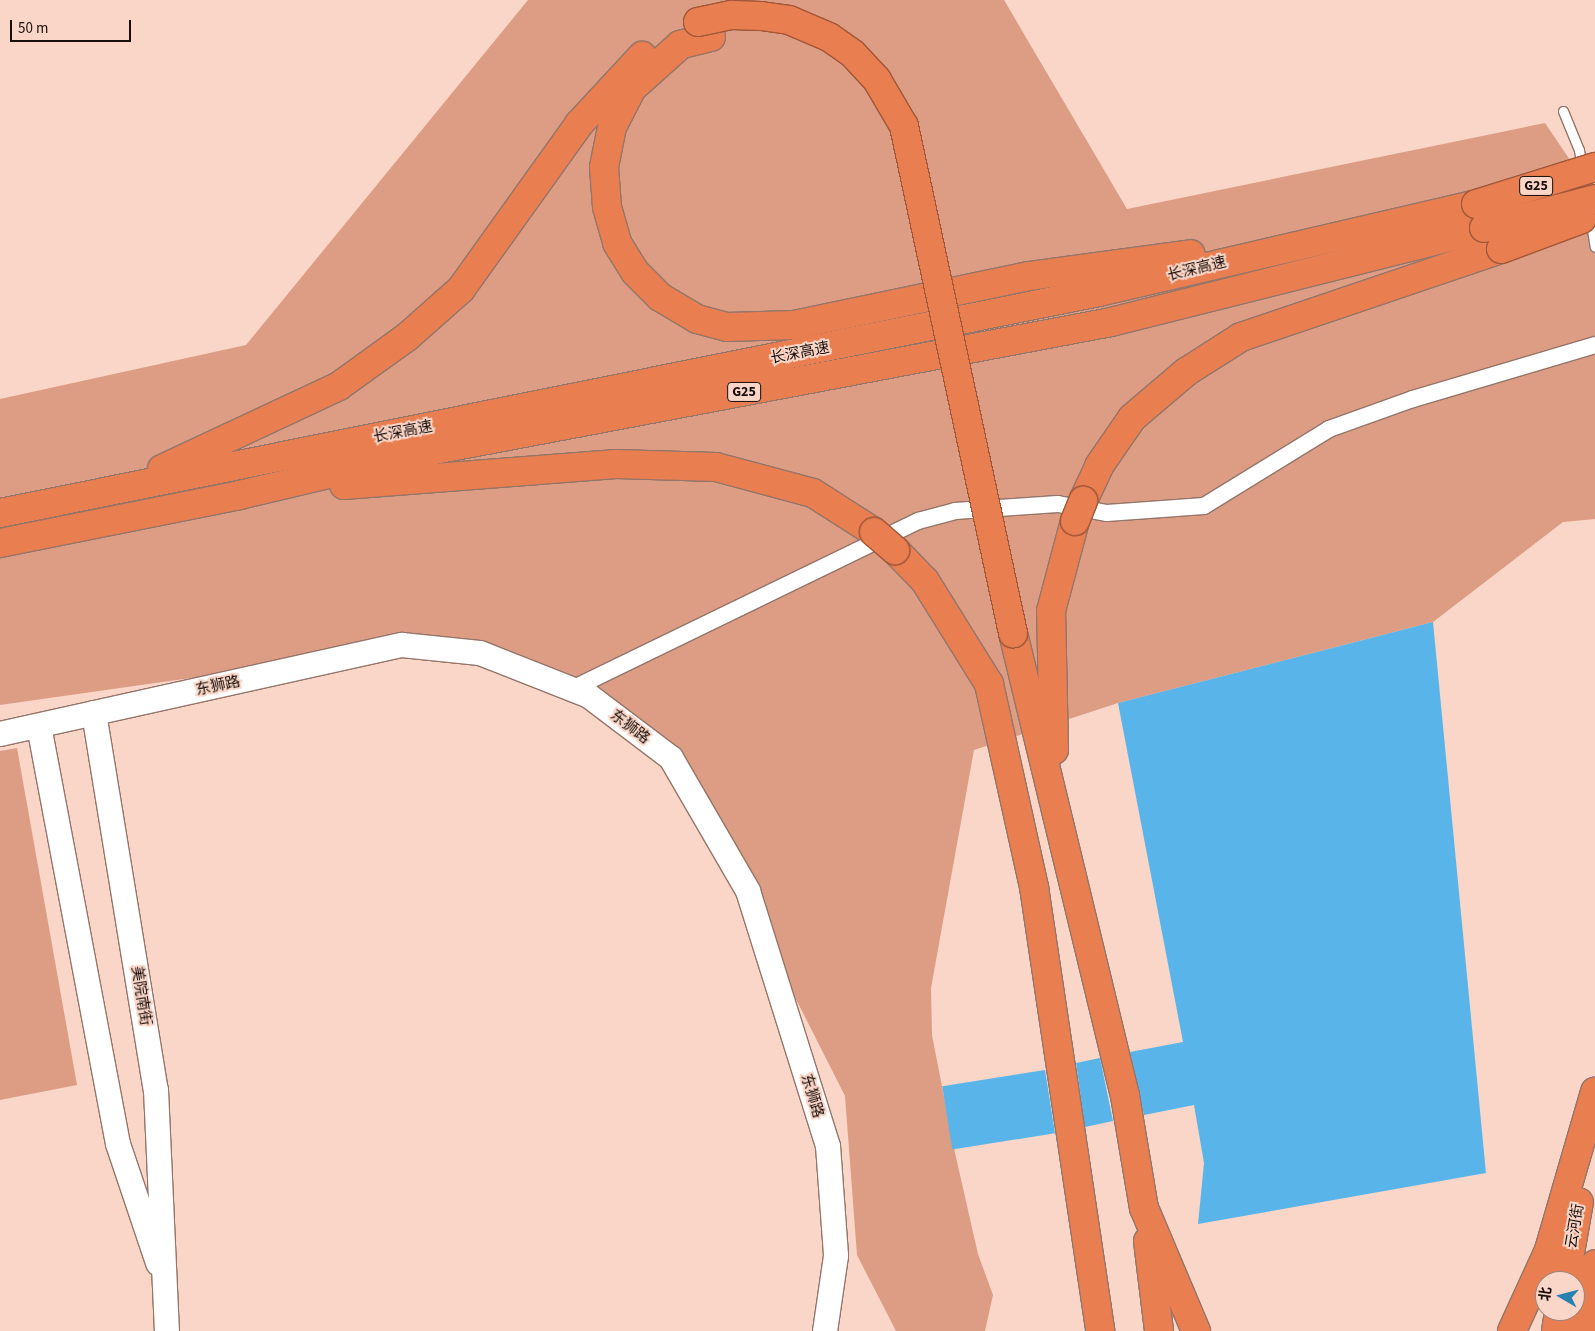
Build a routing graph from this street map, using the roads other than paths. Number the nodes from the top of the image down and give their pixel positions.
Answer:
1 (705, 30) junction
2 (1563, 111) dead end
3 (1595, 167) edge
4 (1595, 199) edge
5 (1595, 214) edge
6 (1480, 216) junction
7 (1336, 234) junction
8 (1595, 247) edge
9 (1595, 344) edge
10 (110, 491) junction
11 (240, 495) junction
12 (0, 513) edge
13 (0, 543) edge
14 (1005, 635) junction
15 (572, 689) junction
16 (94, 713) junction
17 (39, 726) junction
18 (0, 734) edge
19 (1057, 819) junction
20 (1034, 887) junction
21 (1595, 1092) edge
22 (1595, 1112) edge
23 (1144, 1208) junction
24 (1595, 1264) edge
25 (1567, 1271) edge
26 (164, 1282) junction
27 (167, 1331) edge
28 (825, 1331) edge
29 (1100, 1331) edge
30 (1159, 1331) edge
31 (1196, 1331) edge
32 (1512, 1331) edge
33 (1582, 1331) edge

1 - 7 highway
1 - 10 highway
1 - 14 highway, bridge
2 - 8 lane
3 - 6 highway, 长深高速 / G25, bridge
4 - 6 highway, 长深高速 / G25, bridge
5 - 19 highway, bridge
6 - 7 highway, 长深高速 / G25
6 - 11 highway, 长深高速 / G25
7 - 10 highway, 长深高速 / G25
9 - 15 street
10 - 12 highway, 长深高速 / G25
11 - 13 highway, 长深高速 / G25
11 - 20 highway, bridge
14 - 19 highway
14 - 20 highway
15 - 16 street, 东狮路
15 - 28 street, 东狮路
16 - 17 street, 东狮路
16 - 26 street, 美院南街
17 - 18 street, 东狮路
17 - 26 street, 美院南街
19 - 23 highway
20 - 29 highway
21 - 32 highway
22 - 25 highway, 云河街
23 - 30 highway
23 - 31 highway
24 - 33 highway
26 - 27 street, 美院南街

